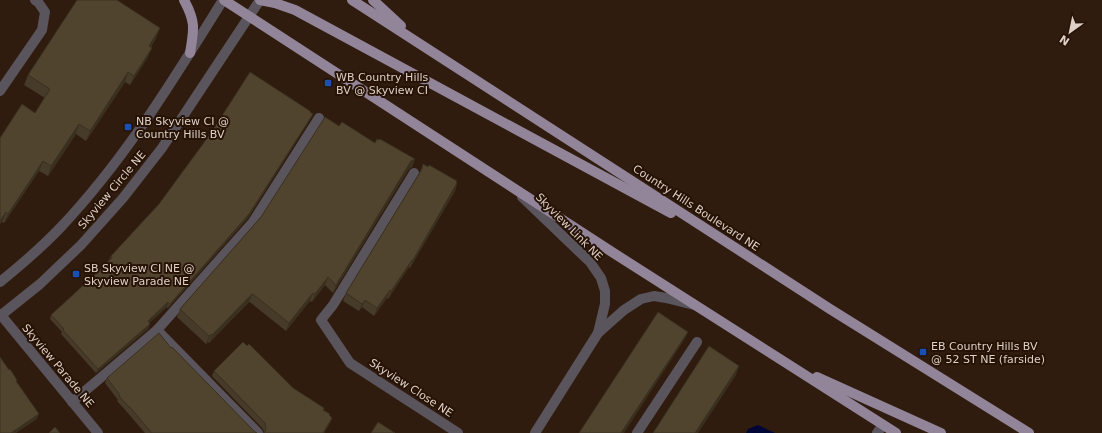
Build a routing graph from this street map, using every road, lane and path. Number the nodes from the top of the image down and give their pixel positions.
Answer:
1 (35, 0) edge
2 (184, 0) edge
3 (223, 0) edge
4 (260, 0) edge
5 (352, 0) edge
6 (373, 0) edge
7 (249, 16) junction
8 (424, 46) junction
9 (190, 53) junction
10 (3, 80) edge
11 (0, 91) edge
12 (319, 118) dead end
13 (414, 173) dead end
14 (513, 188) junction
15 (736, 248) junction
16 (0, 282) edge
17 (698, 306) junction
18 (0, 315) edge
19 (157, 330) junction
20 (598, 333) junction
21 (697, 342) dead end
22 (782, 361) junction
23 (72, 402) junction
24 (880, 429) edge
25 (98, 433) edge
26 (258, 433) edge
27 (458, 433) edge
28 (535, 433) edge
29 (637, 433) edge
30 (896, 433) edge
31 (941, 433) edge
32 (1029, 433) edge

1 - 10 street
2 - 9 main road
3 - 7 main road
3 - 9 street, Skyview Circle NE
4 - 7 street, Skyview Circle NE
4 - 15 main road
5 - 8 main road, Country Hills Boulevard NE
6 - 8 main road
7 - 14 main road
7 - 18 street, Skyview Circle NE
8 - 15 main road, Country Hills Boulevard NE
9 - 16 street, Skyview Circle NE
10 - 11 street
12 - 19 street
13 - 27 street, Skyview Close NE
14 - 17 main road
14 - 20 street, Skyview Link NE
15 - 32 main road, Country Hills Boulevard NE
17 - 20 street, Skyview Link NE
17 - 22 main road
18 - 23 street, Skyview Parade NE
19 - 23 street
19 - 26 street
20 - 28 street, Skyview Link NE
21 - 29 street
22 - 24 main road
22 - 31 main road
23 - 25 street, Skyview Parade NE
24 - 30 main road

